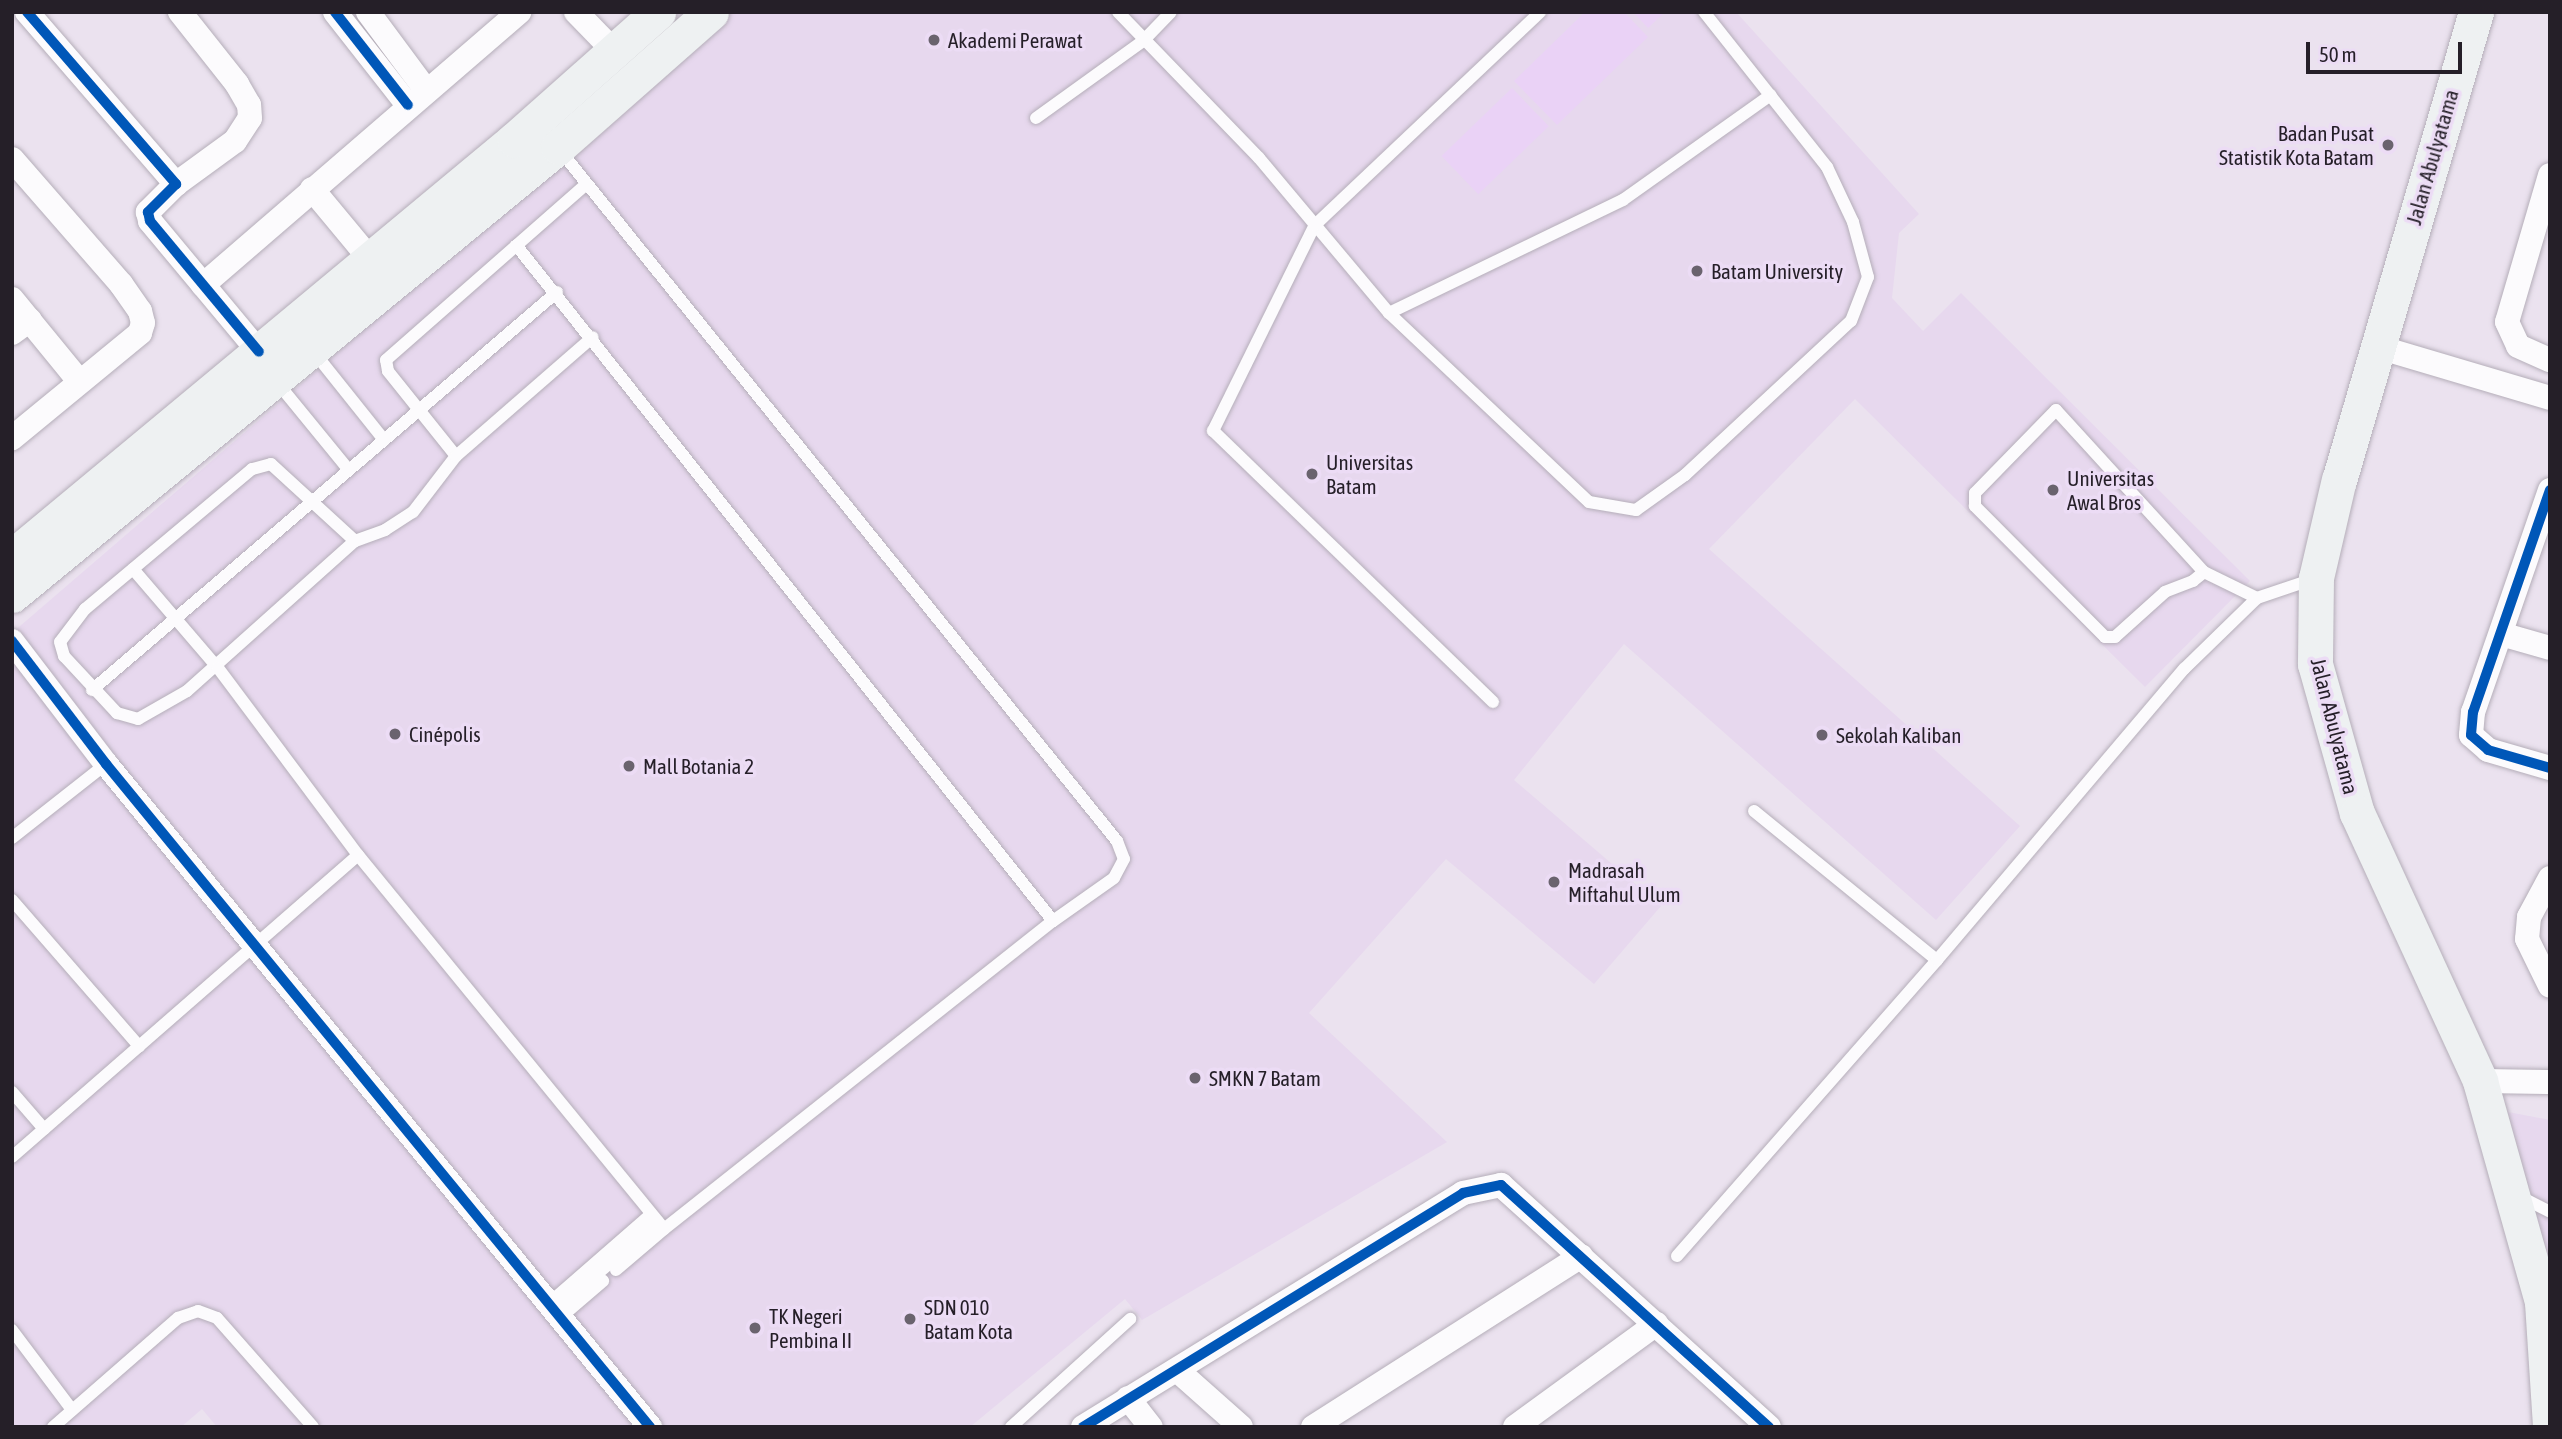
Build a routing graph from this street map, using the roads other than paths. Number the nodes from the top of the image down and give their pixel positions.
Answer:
1 (27, 12) edge
2 (180, 12) edge
3 (335, 12) edge
4 (368, 12) edge
5 (519, 12) edge
6 (576, 12) edge
7 (658, 12) edge
8 (710, 12) edge
9 (1118, 12) edge
10 (1171, 12) edge
11 (1540, 12) edge
12 (1704, 12) edge
13 (2476, 12) edge
14 (1143, 41) junction
15 (612, 50) junction
16 (1771, 95) junction
17 (417, 97) junction
18 (1036, 118) dead end
19 (558, 147) junction
20 (12, 159) edge
21 (2550, 175) edge
22 (176, 184) junction
23 (586, 184) junction
24 (312, 189) junction
25 (1315, 225) junction
26 (516, 245) junction
27 (371, 260) junction
28 (203, 285) junction
29 (557, 292) junction
30 (12, 299) edge
31 (1389, 313) junction
32 (21, 326) edge
33 (593, 337) junction
34 (2378, 346) junction
35 (313, 351) junction
36 (2550, 360) edge
37 (267, 367) junction
38 (80, 382) junction
39 (2550, 398) edge
40 (422, 410) junction
41 (12, 438) edge
42 (384, 440) junction
43 (456, 456) junction
44 (348, 470) junction
45 (2550, 490) edge
46 (316, 501) junction
47 (2543, 535) edge
48 (355, 541) junction
49 (12, 557) edge
50 (133, 569) junction
51 (2204, 572) junction
52 (2316, 578) junction
53 (12, 595) edge
54 (2257, 598) junction
55 (175, 619) junction
56 (2501, 634) junction
57 (2550, 648) edge
58 (15, 650) edge
59 (218, 668) junction
60 (92, 690) junction
61 (1493, 702) dead end
62 (106, 764) junction
63 (2550, 768) edge
64 (1754, 811) dead end
65 (12, 838) edge
66 (358, 855) junction
67 (2550, 878) edge
68 (12, 900) edge
69 (1053, 921) junction
70 (256, 944) junction
71 (1937, 960) junction
72 (2550, 986) edge
73 (139, 1046) junction
74 (2480, 1081) junction
75 (2550, 1082) edge
76 (12, 1092) edge
77 (44, 1129) junction
78 (12, 1157) edge
79 (2514, 1193) junction
80 (2550, 1212) edge
81 (658, 1222) junction
82 (1581, 1256) junction
83 (1677, 1256) dead end
84 (2546, 1304) edge
85 (554, 1311) junction
86 (1130, 1320) dead end
87 (1656, 1324) junction
88 (12, 1330) edge
89 (1178, 1371) junction
90 (72, 1409) junction
91 (1116, 1412) edge
92 (1761, 1425) edge
93 (53, 1427) edge
94 (313, 1427) edge
95 (650, 1427) edge
96 (1011, 1427) edge
97 (1083, 1427) edge
98 (1152, 1427) edge
99 (1241, 1427) edge
100 (1313, 1427) edge
101 (1515, 1427) edge
102 (2550, 1427) edge

1 - 22 street
2 - 22 street
3 - 17 street
4 - 17 street
5 - 17 street
6 - 15 street
7 - 15 main road
8 - 19 main road
9 - 14 lane
10 - 14 lane
11 - 25 lane
12 - 16 lane
13 - 34 main road, Jalan Abulyatama
14 - 18 lane
14 - 25 lane
15 - 27 main road
16 - 31 lane
16 - 31 lane
17 - 24 street
19 - 23 lane
19 - 35 main road
20 - 38 street
21 - 36 street
22 - 28 street
23 - 26 lane
23 - 69 lane
24 - 27 street
24 - 28 street
25 - 31 lane
25 - 61 lane
26 - 29 lane
26 - 40 lane
27 - 37 main road
28 - 37 street
29 - 33 lane
29 - 40 lane
30 - 32 street
32 - 38 street
33 - 43 lane
33 - 69 lane
34 - 39 street
34 - 52 main road, Jalan Abulyatama
35 - 37 main road
35 - 42 lane
37 - 44 lane
37 - 49 main road
37 - 53 main road
38 - 41 street
40 - 42 lane
40 - 43 lane
42 - 44 lane
43 - 48 lane
44 - 46 lane
45 - 47 street
46 - 48 lane
46 - 50 lane
46 - 55 lane
47 - 56 street
48 - 59 lane
50 - 55 lane
50 - 60 lane
51 - 51 lane
51 - 54 lane
52 - 54 lane
52 - 74 main road, Jalan Abulyatama
54 - 71 lane
55 - 59 lane
55 - 60 lane
56 - 57 street
56 - 63 street
58 - 62 street
59 - 60 lane
59 - 66 lane
62 - 65 lane
62 - 70 street
64 - 71 lane
66 - 70 lane
66 - 81 lane
67 - 72 street
68 - 73 lane
69 - 81 lane
70 - 73 lane
70 - 85 street
71 - 83 lane
73 - 77 lane
74 - 75 street
74 - 79 main road, Jalan Abulyatama
76 - 77 lane
77 - 78 lane
79 - 80 lane
79 - 84 main road, Jalan Abulyatama
81 - 85 lane
81 - 85 lane
82 - 87 street
82 - 89 street
82 - 100 street
84 - 102 main road, Jalan Abulyatama
85 - 95 street
86 - 96 lane
87 - 92 street
87 - 101 street
88 - 90 lane
89 - 91 street
89 - 99 street
90 - 93 lane
90 - 94 lane
91 - 97 street
91 - 98 street

